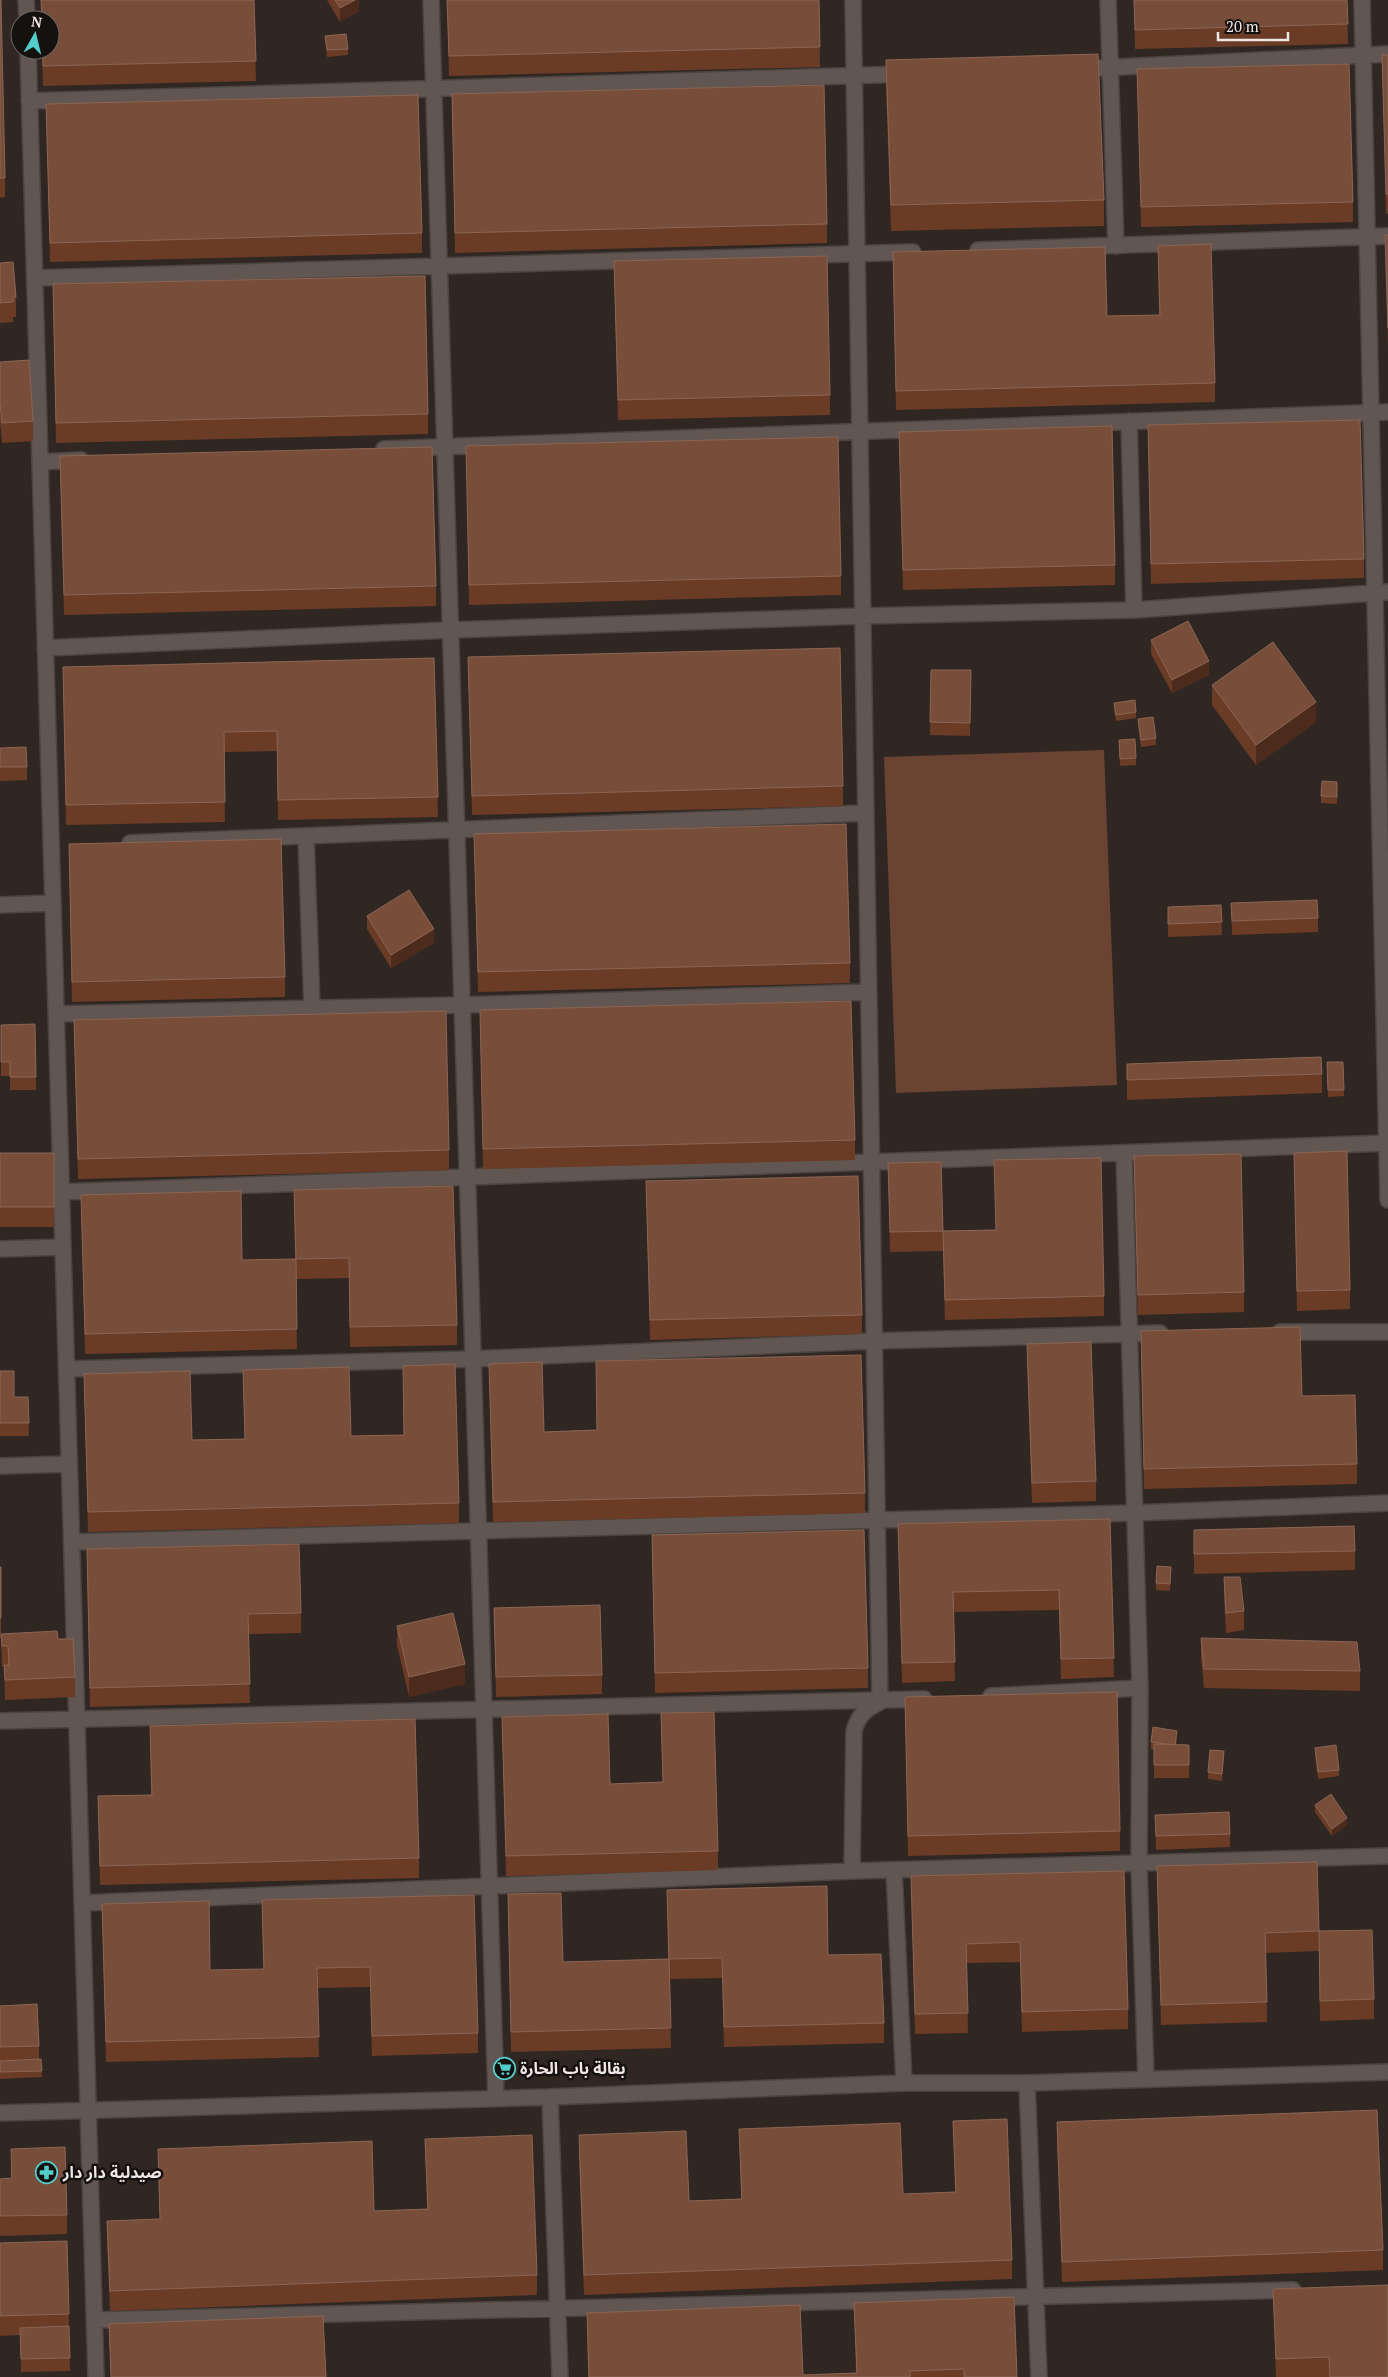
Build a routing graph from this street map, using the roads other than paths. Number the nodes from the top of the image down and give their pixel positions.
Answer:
1 (431, 0) edge
2 (852, 0) edge
3 (1108, 0) edge
4 (1362, 0) edge
5 (1364, 54) junction
6 (1388, 54) edge
7 (28, 60) edge
8 (1111, 68) junction
9 (1061, 69) edge
10 (923, 73) edge
11 (854, 75) junction
12 (433, 87) junction
13 (29, 101) junction
14 (1388, 236) edge
15 (1368, 237) junction
16 (1116, 246) junction
17 (966, 250) edge
18 (926, 252) edge
19 (857, 254) junction
20 (439, 267) junction
21 (35, 278) junction
22 (1371, 412) junction
23 (1388, 412) edge
24 (1129, 421) junction
25 (860, 431) junction
26 (445, 446) junction
27 (366, 450) edge
28 (99, 459) edge
29 (40, 462) junction
30 (1382, 592) edge
31 (1134, 610) junction
32 (862, 616) junction
33 (450, 630) junction
34 (46, 648) junction
35 (1383, 771) edge
36 (866, 813) junction
37 (456, 830) junction
38 (306, 836) junction
39 (120, 843) edge
40 (71, 845) edge
41 (51, 846) junction
42 (53, 903) junction
43 (0, 905) edge
44 (1385, 939) edge
45 (869, 992) junction
46 (462, 1005) junction
47 (312, 1008) junction
48 (56, 1014) junction
49 (1387, 1143) edge
50 (1124, 1153) junction
51 (870, 1162) junction
52 (467, 1177) junction
53 (61, 1192) junction
54 (1388, 1200) edge
55 (63, 1247) junction
56 (0, 1249) edge
57 (1263, 1332) edge
58 (1388, 1332) edge
59 (1128, 1333) junction
60 (1176, 1333) edge
61 (874, 1341) junction
62 (473, 1359) junction
63 (67, 1368) junction
64 (69, 1464) junction
65 (0, 1466) edge
66 (1388, 1503) edge
67 (1134, 1514) junction
68 (877, 1521) junction
69 (478, 1531) junction
70 (72, 1542) junction
71 (1140, 1688) junction
72 (976, 1697) edge
73 (938, 1699) edge
74 (880, 1702) junction
75 (484, 1708) junction
76 (77, 1718) junction
77 (0, 1721) edge
78 (1388, 1856) edge
79 (1139, 1864) junction
80 (894, 1870) junction
81 (852, 1871) junction
82 (489, 1887) junction
83 (82, 1903) junction
84 (1388, 2072) edge
85 (1146, 2079) junction
86 (904, 2083) junction
87 (1028, 2083) junction
88 (550, 2097) junction
89 (496, 2098) junction
90 (88, 2111) junction
91 (0, 2113) edge
92 (1310, 2290) edge
93 (1036, 2297) junction
94 (556, 2309) junction
95 (95, 2320) junction
96 (96, 2377) edge
97 (560, 2377) edge
98 (1039, 2377) edge

1 - 12 street
2 - 11 street
3 - 8 street
4 - 5 street
5 - 6 street
5 - 8 street
5 - 15 street
7 - 13 street
8 - 9 street
8 - 16 street
10 - 11 street
11 - 12 street
11 - 19 street
12 - 13 street
12 - 20 street
13 - 21 street
14 - 15 street
15 - 16 street
15 - 22 street
16 - 17 street
18 - 19 street
19 - 20 street
19 - 25 street
20 - 21 street
20 - 26 street
21 - 29 street
22 - 23 street
22 - 24 street
22 - 30 street
24 - 25 street
24 - 31 street
25 - 26 street
25 - 32 street
26 - 27 street
26 - 33 street
28 - 29 street
29 - 34 street
30 - 31 street
30 - 35 street
31 - 32 street
32 - 33 street
32 - 36 street
33 - 34 street
33 - 37 street
34 - 41 street
35 - 44 street
36 - 37 street
36 - 45 street
37 - 38 street
37 - 46 street
38 - 39 street
38 - 47 street
40 - 41 street
41 - 42 street
42 - 43 street
42 - 48 street
44 - 49 street
45 - 46 street
45 - 51 street
46 - 47 street
46 - 52 street
47 - 48 street
48 - 53 street
49 - 50 street
49 - 54 street
50 - 51 street
50 - 59 street
51 - 52 street
51 - 61 street
52 - 53 street
52 - 62 street
53 - 55 street
55 - 56 street
55 - 63 street
57 - 58 street
59 - 60 street
59 - 61 street
59 - 67 street
61 - 62 street
61 - 68 street
62 - 63 street
62 - 69 street
63 - 64 street
64 - 65 street
64 - 70 street
66 - 67 street
67 - 68 street
67 - 71 street
68 - 69 street
68 - 74 street
69 - 70 street
69 - 75 street
70 - 76 street
71 - 72 street
71 - 79 street
73 - 74 street
74 - 75 street
74 - 81 street
75 - 76 street
75 - 82 street
76 - 77 street
76 - 83 street
78 - 79 street
79 - 80 street
79 - 85 street
80 - 81 street
80 - 86 street
81 - 82 street
82 - 83 street
82 - 89 street
83 - 90 street
84 - 85 street
85 - 87 street
86 - 87 street
86 - 88 street
87 - 93 street
88 - 89 street
88 - 94 street
89 - 90 street
90 - 91 street
90 - 95 street
92 - 93 street
93 - 94 street
93 - 98 street
94 - 95 street
94 - 97 street
95 - 96 street

